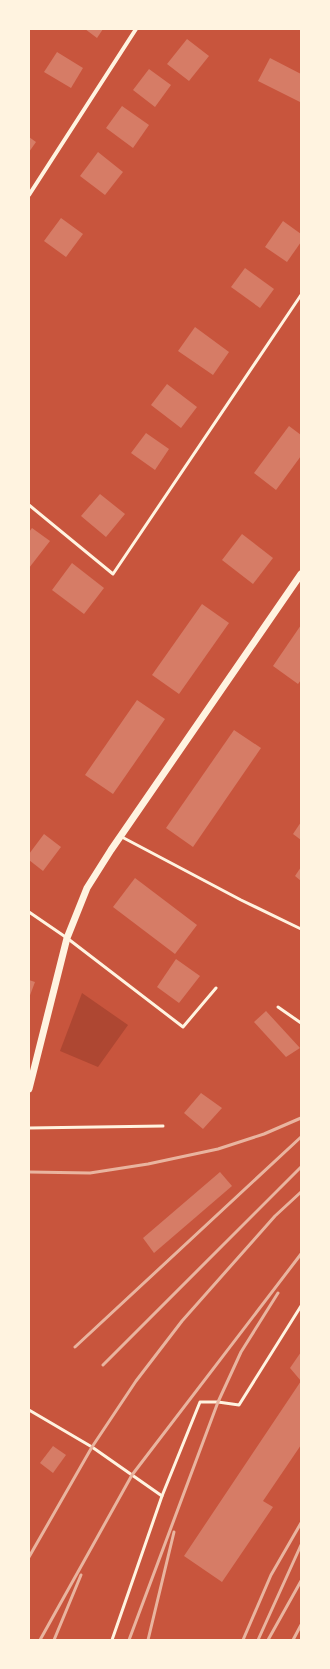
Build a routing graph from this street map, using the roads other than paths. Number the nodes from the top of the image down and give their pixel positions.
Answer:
1 (136, 29) edge
2 (29, 195) edge
3 (301, 295) edge
4 (29, 505) edge
5 (301, 574) edge
6 (120, 836) junction
7 (29, 912) edge
8 (301, 929) edge
9 (67, 938) junction
10 (216, 988) dead end
11 (278, 1007) dead end
12 (301, 1023) edge
13 (29, 1088) edge
14 (163, 1126) dead end
15 (29, 1128) edge
16 (301, 1306) edge
17 (29, 1410) edge
18 (162, 1496) junction
19 (112, 1640) edge

1 - 2 street
3 - 4 lane
5 - 6 street
6 - 8 lane
6 - 9 street
7 - 9 lane
9 - 10 lane
9 - 13 street
11 - 12 lane
14 - 15 lane
16 - 18 lane
17 - 18 lane
18 - 19 lane

